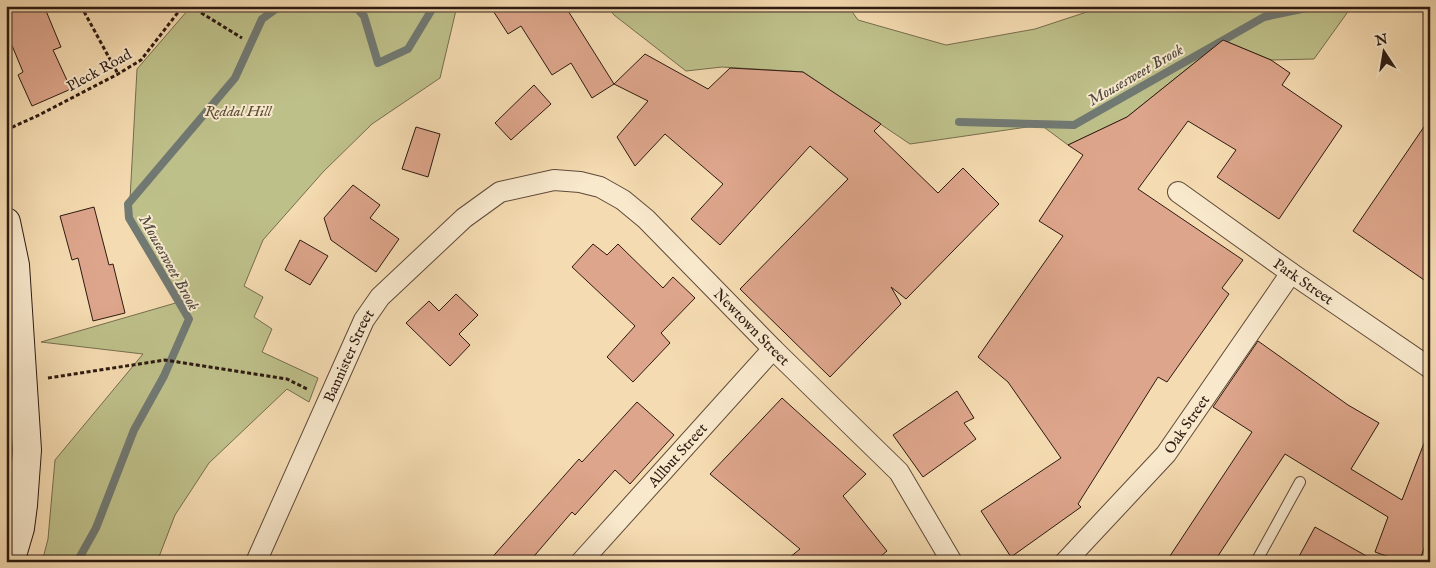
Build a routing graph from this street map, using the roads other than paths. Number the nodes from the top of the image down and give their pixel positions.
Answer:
1 (500, 192) joint
2 (1178, 192) dead end
3 (6, 222) edge
4 (1291, 274) junction
5 (773, 349) junction
6 (1430, 368) edge
7 (1300, 482) dead end
8 (10, 562) edge
9 (256, 562) edge
10 (581, 562) edge
11 (952, 562) edge
12 (1065, 562) edge
13 (1256, 562) edge

1 - 5 street, Newtown Street
1 - 9 street, Bannister Street
2 - 4 street, Park Street
3 - 8 main road
4 - 6 street, Park Street
4 - 12 street, Oak Street
5 - 10 street, Allbut Street
5 - 11 street, Newtown Street
7 - 13 lane

